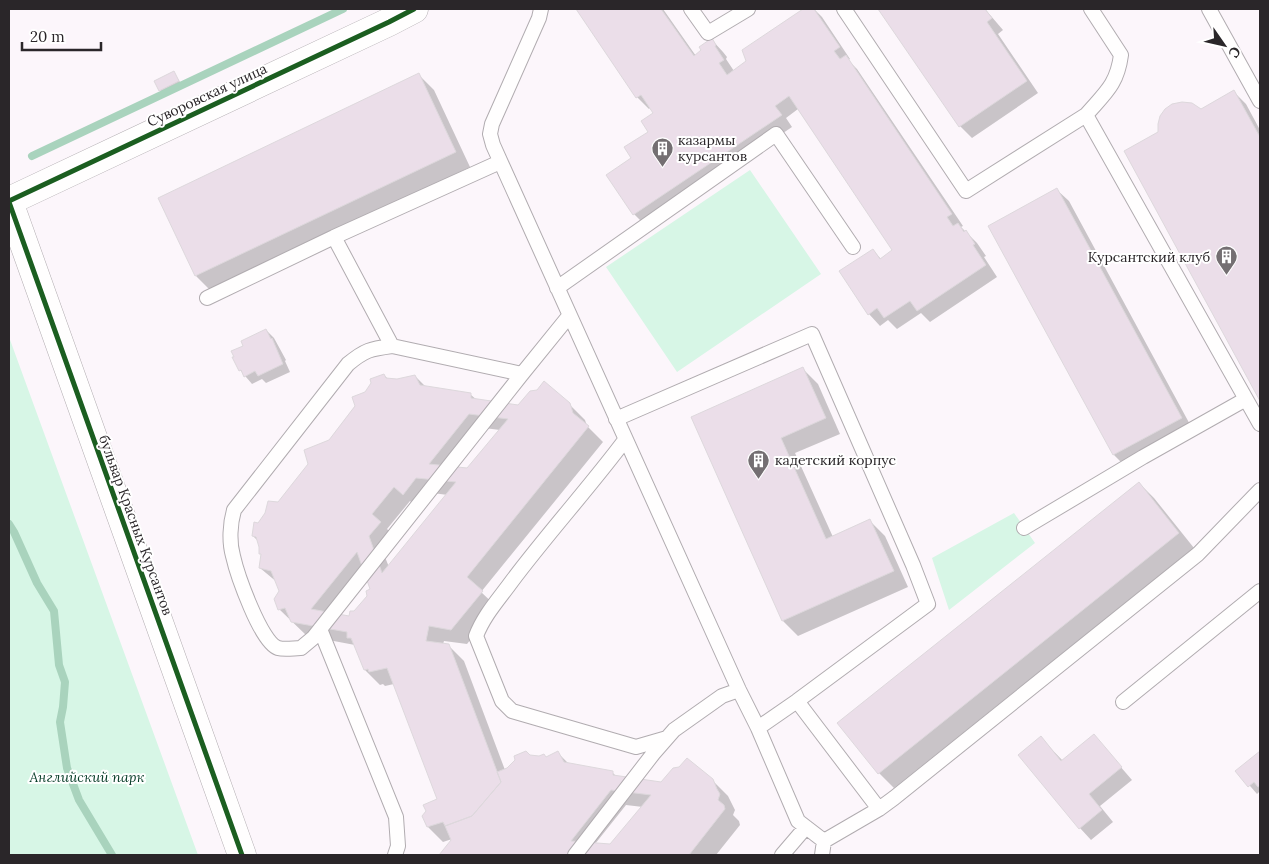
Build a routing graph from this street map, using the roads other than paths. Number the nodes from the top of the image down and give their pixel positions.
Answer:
1 (414, 9) edge
2 (541, 9) edge
3 (691, 9) edge
4 (748, 9) edge
5 (844, 9) edge
6 (1092, 9) edge
7 (1209, 9) edge
8 (1260, 101) edge
9 (1086, 115) junction
10 (500, 162) junction
11 (9, 201) edge
12 (334, 237) junction
13 (854, 247) dead end
14 (556, 288) junction
15 (207, 298) dead end
16 (569, 316) junction
17 (392, 346) junction
18 (522, 374) junction
19 (1246, 399) junction
20 (616, 419) junction
21 (1260, 424) edge
22 (625, 440) junction
23 (1260, 490) edge
24 (1024, 528) dead end
25 (1260, 591) edge
26 (320, 629) junction
27 (739, 690) junction
28 (798, 701) junction
29 (1123, 702) dead end
30 (758, 728) junction
31 (667, 738) junction
32 (879, 809) junction
33 (806, 827) junction
34 (824, 841) junction
35 (242, 855) edge
36 (395, 855) edge
37 (575, 855) edge
38 (782, 855) edge
39 (822, 855) edge

1 - 11 street, Суворовская улица
2 - 10 lane
3 - 4 lane
5 - 9 lane
6 - 9 lane
7 - 8 lane
9 - 19 lane
10 - 12 lane
10 - 14 lane
11 - 35 street, бульвар Красных Курсантов
12 - 15 lane
12 - 17 lane
13 - 14 lane
14 - 16 lane
16 - 18 lane
16 - 20 lane
17 - 18 lane
17 - 26 lane
18 - 26 lane
19 - 21 lane
19 - 24 lane
20 - 22 lane
20 - 28 lane
22 - 27 lane
22 - 31 lane
23 - 32 lane
25 - 29 lane
26 - 36 lane
27 - 30 lane
27 - 31 lane
28 - 30 lane
28 - 32 lane
30 - 33 lane
31 - 37 lane
32 - 34 lane
33 - 34 lane
33 - 38 lane
34 - 39 lane

